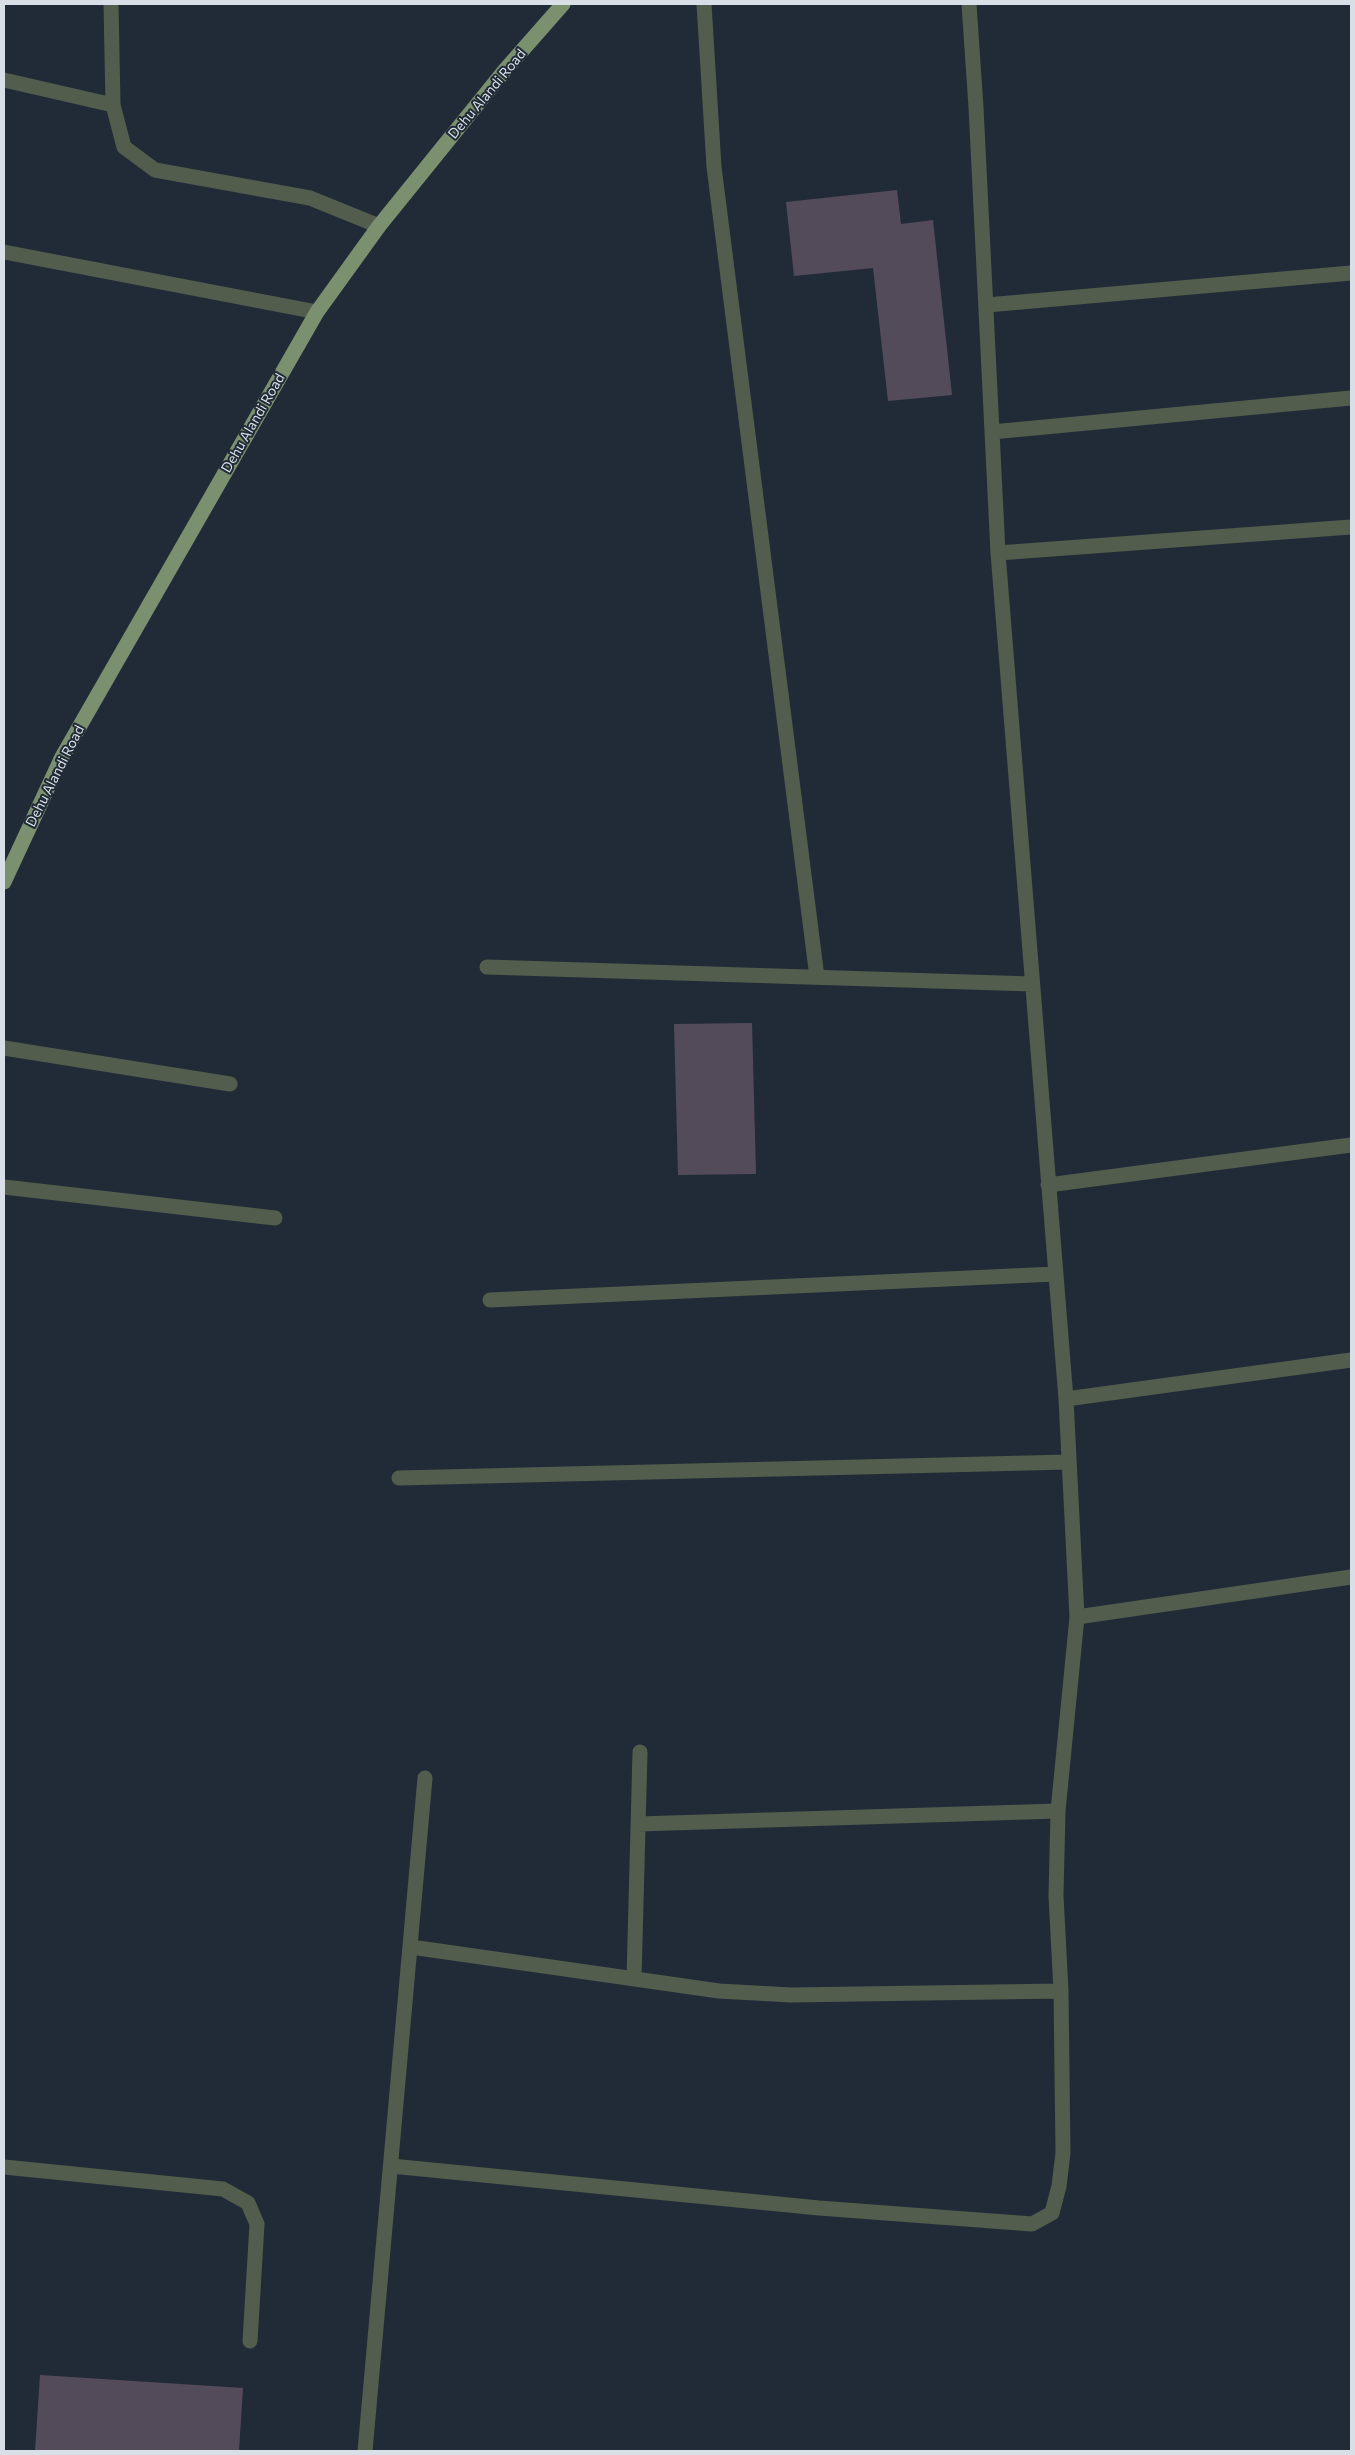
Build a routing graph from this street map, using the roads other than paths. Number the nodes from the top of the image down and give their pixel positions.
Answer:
1 (111, 4) edge
2 (563, 4) edge
3 (704, 4) edge
4 (969, 4) edge
5 (4, 80) edge
6 (113, 105) junction
7 (379, 226) junction
8 (4, 252) edge
9 (1351, 273) edge
10 (987, 306) junction
11 (317, 312) junction
12 (1351, 398) edge
13 (992, 432) junction
14 (1351, 527) edge
15 (998, 553) junction
16 (4, 882) edge
17 (487, 967) dead end
18 (817, 976) junction
19 (1032, 984) junction
20 (4, 1048) edge
21 (230, 1084) dead end
22 (1351, 1145) edge
23 (1048, 1185) junction
24 (4, 1187) edge
25 (275, 1218) dead end
26 (1055, 1274) junction
27 (490, 1300) dead end
28 (1351, 1360) edge
29 (1066, 1399) junction
30 (1069, 1462) junction
31 (399, 1478) dead end
32 (1351, 1577) edge
33 (1077, 1617) junction
34 (640, 1752) dead end
35 (425, 1778) dead end
36 (1058, 1812) junction
37 (638, 1824) junction
38 (411, 1947) junction
39 (634, 1979) junction
40 (1061, 1991) junction
41 (391, 2166) junction
42 (4, 2167) edge
43 (250, 2342) dead end
44 (365, 2451) edge

1 - 6 street
2 - 7 main road, Dehu Alandi Road
3 - 18 street
4 - 10 street
5 - 6 street
6 - 7 street
7 - 11 main road, Dehu Alandi Road
8 - 11 street
9 - 10 street
10 - 13 street
11 - 16 main road, Dehu Alandi Road
12 - 13 street
13 - 15 street
14 - 15 street
15 - 19 street
17 - 18 street
18 - 19 street
19 - 23 street
20 - 21 street
22 - 23 street
23 - 26 street
24 - 25 street
26 - 27 street
26 - 29 street
28 - 29 street
29 - 30 street
30 - 31 street
30 - 33 street
32 - 33 street
33 - 36 street
34 - 37 street
35 - 38 street
36 - 37 street
36 - 40 street
37 - 39 street
38 - 39 street
38 - 41 street
39 - 40 street
40 - 41 street
41 - 44 street
42 - 43 street

